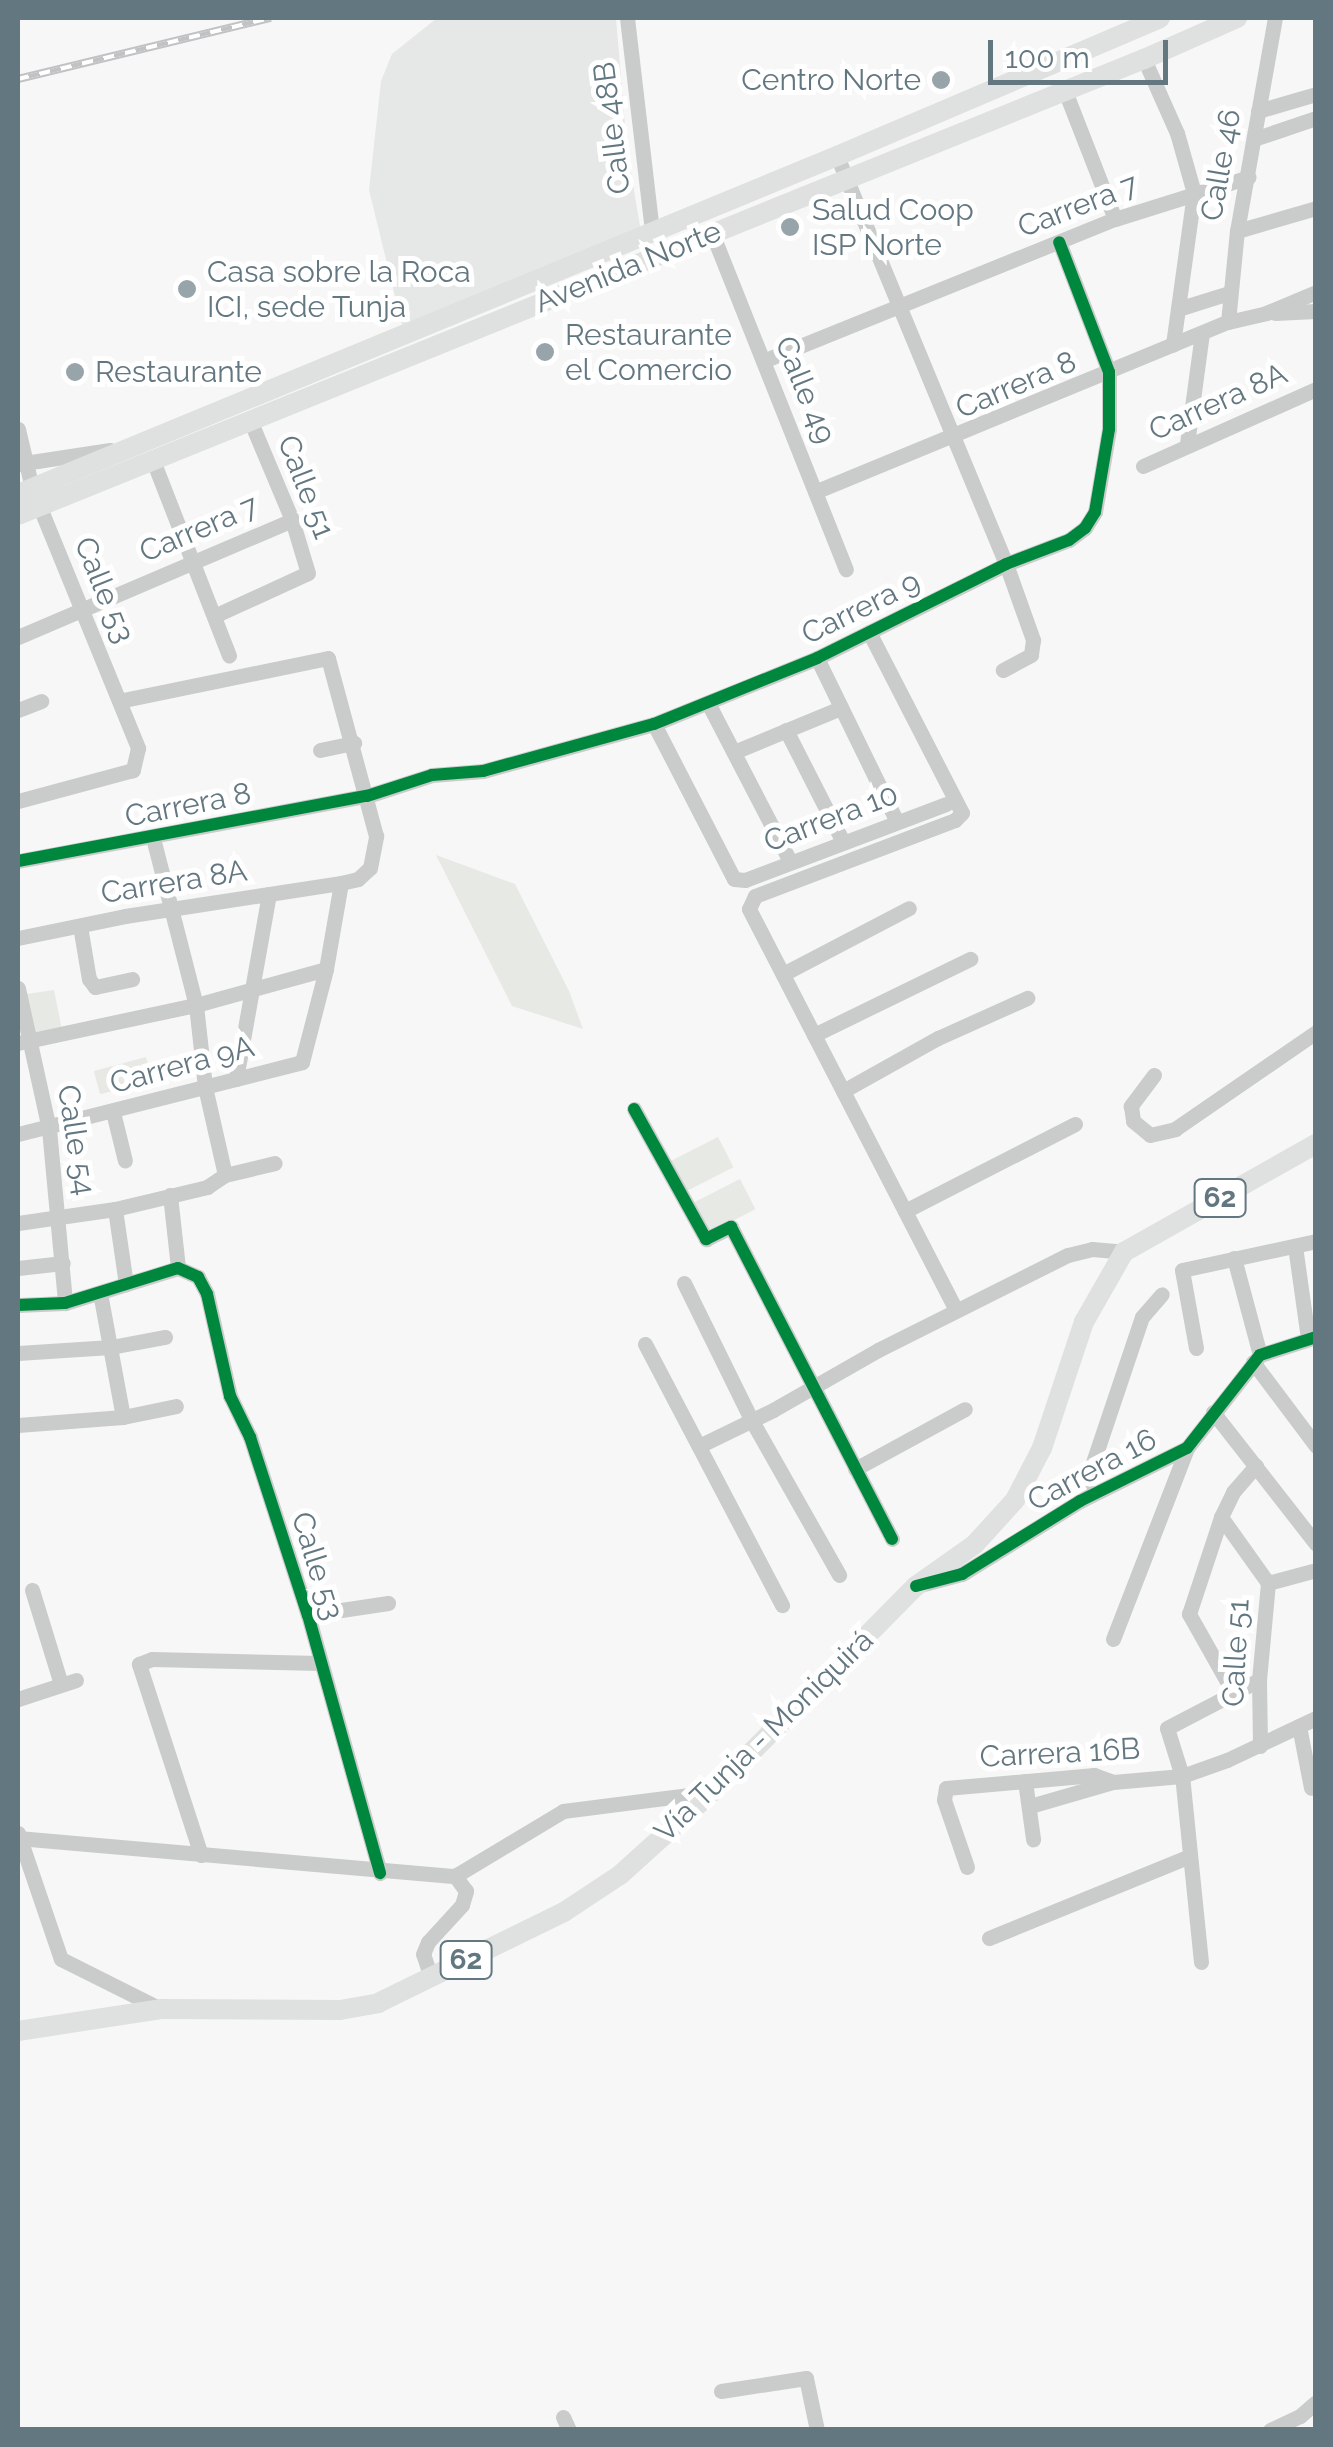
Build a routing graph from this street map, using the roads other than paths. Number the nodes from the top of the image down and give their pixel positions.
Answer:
1 (627, 18) edge
2 (1160, 18) edge
3 (1237, 18) edge
4 (1275, 18) edge
5 (1144, 59) junction
6 (1065, 92) junction
7 (1316, 94) edge
8 (1258, 111) junction
9 (1316, 118) edge
10 (1254, 140) junction
11 (837, 156) junction
12 (1249, 177) junction
13 (846, 178) junction
14 (1194, 193) junction
15 (1316, 208) edge
16 (1115, 218) junction
17 (1237, 231) junction
18 (652, 232) junction
19 (712, 233) junction
20 (1059, 242) junction
21 (1316, 292) edge
22 (1228, 293) junction
23 (901, 308) junction
24 (1178, 309) junction
25 (1316, 312) edge
26 (1266, 313) junction
27 (1228, 322) junction
28 (1202, 333) junction
29 (1173, 346) junction
30 (763, 362) junction
31 (1109, 372) junction
32 (1316, 390) edge
33 (250, 420) junction
34 (18, 429) edge
35 (954, 438) junction
36 (1187, 444) junction
37 (129, 448) junction
38 (152, 458) junction
39 (21, 464) edge
40 (1144, 466) dead end
41 (817, 491) junction
42 (30, 496) edge
43 (18, 515) edge
44 (292, 520) junction
45 (192, 562) junction
46 (1006, 564) junction
47 (846, 569) dead end
48 (81, 609) junction
49 (214, 616) junction
50 (869, 632) junction
51 (18, 637) edge
52 (229, 656) dead end
53 (817, 658) junction
54 (1002, 670) dead end
55 (41, 701) dead end
56 (119, 701) junction
57 (708, 702) junction
58 (841, 708) junction
59 (18, 710) edge
60 (654, 724) junction
61 (786, 730) junction
62 (354, 744) junction
63 (320, 750) dead end
64 (734, 752) junction
65 (367, 796) junction
66 (18, 802) edge
67 (946, 804) dead end
68 (898, 822) junction
69 (152, 838) junction
70 (843, 842) junction
71 (18, 861) edge
72 (790, 861) junction
73 (341, 883) junction
74 (269, 894) junction
75 (909, 908) dead end
76 (171, 909) junction
77 (80, 926) junction
78 (18, 938) edge
79 (970, 960) dead end
80 (326, 970) junction
81 (783, 974) junction
82 (132, 979) dead end
83 (18, 988) edge
84 (254, 990) junction
85 (1026, 998) dead end
86 (196, 1004) junction
87 (1316, 1032) edge
88 (814, 1035) junction
89 (23, 1042) edge
90 (1154, 1074) dead end
91 (236, 1079) junction
92 (204, 1088) junction
93 (843, 1090) junction
94 (634, 1109) dead end
95 (113, 1112) junction
96 (1075, 1124) dead end
97 (48, 1129) junction
98 (18, 1134) edge
99 (1316, 1144) edge
100 (126, 1161) dead end
101 (275, 1163) dead end
102 (225, 1175) junction
103 (170, 1195) junction
104 (115, 1209) junction
105 (905, 1211) junction
106 (60, 1216) junction
107 (18, 1223) edge
108 (1316, 1241) edge
109 (1295, 1246) junction
110 (1124, 1252) junction
111 (1234, 1258) junction
112 (63, 1263) junction
113 (18, 1268) edge
114 (178, 1268) junction
115 (684, 1283) dead end
116 (126, 1284) junction
117 (100, 1294) junction
118 (1162, 1294) dead end
119 (65, 1303) junction
120 (18, 1305) edge
121 (956, 1310) junction
122 (165, 1337) dead end
123 (1312, 1338) edge
124 (644, 1344) dead end
125 (111, 1347) junction
126 (1196, 1348) dead end
127 (18, 1352) edge
128 (1256, 1358) junction
129 (810, 1387) junction
130 (176, 1406) dead end
131 (965, 1409) dead end
132 (1213, 1412) junction
133 (123, 1418) junction
134 (752, 1421) junction
135 (18, 1425) edge
136 (698, 1446) junction
137 (1316, 1446) edge
138 (1186, 1448) junction
139 (1256, 1466) junction
140 (855, 1469) junction
141 (1080, 1501) junction
142 (1222, 1517) junction
143 (892, 1539) dead end
144 (1316, 1544) edge
145 (1316, 1570) edge
146 (839, 1576) dead end
147 (1268, 1583) junction
148 (916, 1586) junction
149 (32, 1590) dead end
150 (388, 1603) dead end
151 (782, 1605) dead end
152 (308, 1615) junction
153 (1113, 1640) dead end
154 (320, 1663) junction
155 (1260, 1680) junction
156 (1233, 1692) junction
157 (18, 1699) edge
158 (1316, 1718) edge
159 (1299, 1726) junction
160 (1260, 1746) junction
161 (1182, 1776) junction
162 (1025, 1781) junction
163 (1114, 1782) junction
164 (1311, 1788) dead end
165 (712, 1792) junction
166 (1030, 1806) junction
167 (1034, 1839) dead end
168 (19, 1841) edge
169 (201, 1855) junction
170 (1190, 1856) junction
171 (967, 1867) dead end
172 (380, 1873) junction
173 (454, 1876) junction
174 (990, 1938) dead end
175 (1201, 1962) dead end
176 (431, 1978) junction
177 (162, 2009) junction
178 (18, 2031) edge
179 (721, 2391) dead end
180 (1316, 2402) edge
181 (818, 2430) edge
182 (1270, 2430) edge

1 - 18 street, Calle 48B
2 - 11 main road, Avenida Norte
3 - 5 main road, Avenida Norte
4 - 8 street, Calle 46
5 - 6 main road, Avenida Norte
5 - 14 street, Calle 46
6 - 13 main road, Avenida Norte
6 - 16 street
7 - 8 street
8 - 10 street, Calle 46
9 - 10 street
10 - 12 street, Calle 46
11 - 13 street
11 - 18 main road, Avenida Norte
12 - 14 street, Carrera 7
12 - 17 street, Calle 46
13 - 19 main road, Avenida Norte
13 - 23 street
14 - 16 street, Carrera 7
14 - 24 street
15 - 17 street
16 - 20 street, Carrera 7
17 - 22 street, Calle 46
18 - 37 main road, Avenida Norte
19 - 30 street, Calle 49
19 - 33 main road, Avenida Norte
20 - 23 street, Carrera 7
20 - 31 street
21 - 26 street, Carrera 8
22 - 24 street
22 - 27 street, Calle 46
23 - 30 street, Carrera 7
23 - 35 street
24 - 29 street
25 - 26 street
26 - 27 street, Carrera 8
27 - 28 street, Carrera 8
28 - 29 street, Carrera 8
28 - 36 street
29 - 31 street, Carrera 8
30 - 41 street, Calle 49
31 - 35 street, Carrera 8
31 - 46 street, Carrera 9
32 - 36 street, Carrera 8A
33 - 38 main road, Avenida Norte
33 - 44 street, Calle 51
34 - 39 street, Calle 53
35 - 41 street, Carrera 8
35 - 46 street
36 - 40 street, Carrera 8A
37 - 39 street
37 - 42 main road, Avenida Norte
38 - 42 main road, Avenida Norte
38 - 45 street
39 - 42 street, Calle 53
41 - 47 street, Calle 49
42 - 43 main road, Avenida Norte
42 - 48 street, Calle 53
44 - 45 street, Carrera 7
44 - 49 street, Calle 51
45 - 48 street, Carrera 7
45 - 49 street
46 - 50 street, Carrera 9
46 - 54 street
48 - 51 street, Carrera 7
48 - 56 street, Calle 53
49 - 52 street
50 - 53 street, Carrera 9
50 - 81 street
53 - 57 street, Carrera 9
53 - 58 street
55 - 59 street
56 - 62 street
56 - 66 street, Calle 53
57 - 60 street, Carrera 9
57 - 64 street
58 - 61 street
58 - 68 street
60 - 65 street, Carrera 8
60 - 72 street, Carrera 10
61 - 64 street
61 - 70 street
62 - 63 street
62 - 65 street
64 - 72 street
65 - 69 street, Carrera 8
65 - 73 street
67 - 68 street, Carrera 10
68 - 70 street, Carrera 10
69 - 71 street, Carrera 8
69 - 76 street
70 - 72 street, Carrera 10
73 - 74 street, Carrera 8A
73 - 80 street
74 - 76 street, Carrera 8A
74 - 84 street
75 - 81 street
76 - 77 street, Carrera 8A
76 - 86 street
77 - 78 street, Carrera 8A
77 - 82 street
79 - 88 street
80 - 84 street
80 - 91 street, Carrera 9A
81 - 88 street
83 - 89 street, Calle 54
84 - 86 street
84 - 91 street
85 - 93 street
86 - 89 street
86 - 92 street
87 - 90 street
88 - 93 street
89 - 97 street, Calle 54
91 - 92 street, Carrera 9A
92 - 95 street, Carrera 9A
92 - 102 street
93 - 105 street
94 - 129 street
95 - 97 street, Carrera 9A
95 - 100 street
96 - 105 street
97 - 98 street, Carrera 9A
97 - 106 street, Calle 54
99 - 110 main road, 62
101 - 102 street
102 - 103 street
103 - 104 street
103 - 114 street
104 - 106 street
104 - 116 street
105 - 121 street
106 - 107 street
106 - 112 street, Calle 54
108 - 109 street
109 - 111 street
109 - 123 street
110 - 121 street
110 - 148 main road, Vía Tunja - Moniquirá / 62
111 - 126 street
111 - 128 street
112 - 113 street
112 - 119 street, Calle 54
114 - 116 street
114 - 152 street, Calle 53
115 - 134 street
116 - 117 street
117 - 119 street
117 - 125 street
118 - 141 street
119 - 120 street
121 - 129 street
122 - 125 street
123 - 128 street
124 - 136 street
125 - 127 street
125 - 133 street
128 - 132 street, Carrera 16
128 - 137 street
129 - 134 street
129 - 140 street
130 - 133 street
131 - 140 street
132 - 138 street, Carrera 16
132 - 139 street
133 - 135 street
134 - 136 street
134 - 146 street
136 - 151 street
138 - 141 street, Carrera 16
138 - 153 street
139 - 142 street
139 - 144 street
140 - 143 street
141 - 148 street, Carrera 16
142 - 147 street, Calle 51
142 - 156 street
145 - 147 street
147 - 155 street, Calle 51
148 - 165 main road, Vía Tunja - Moniquirá / 62
149 - 157 street
150 - 152 street
152 - 154 street, Calle 53
154 - 169 street
154 - 172 street, Calle 53
155 - 156 street, Carrera 16B
155 - 160 street, Calle 51
156 - 161 street, Carrera 16B
158 - 159 street, Carrera 16B
159 - 160 street, Carrera 16B
159 - 164 street
160 - 161 street, Carrera 16B
161 - 163 street, Carrera 16B
161 - 170 street
162 - 163 street, Carrera 16B
162 - 166 street
162 - 171 street, Carrera 16B
163 - 166 street
165 - 173 street
165 - 176 main road, Vía Tunja - Moniquirá / 62
166 - 167 street
168 - 169 street
168 - 177 street
169 - 172 street
170 - 174 street
170 - 175 street
172 - 173 street
173 - 176 street
176 - 177 main road, Vía Tunja - Moniquirá / 62
177 - 178 main road, Vía Tunja - Moniquirá / 62
179 - 181 street
180 - 182 street

